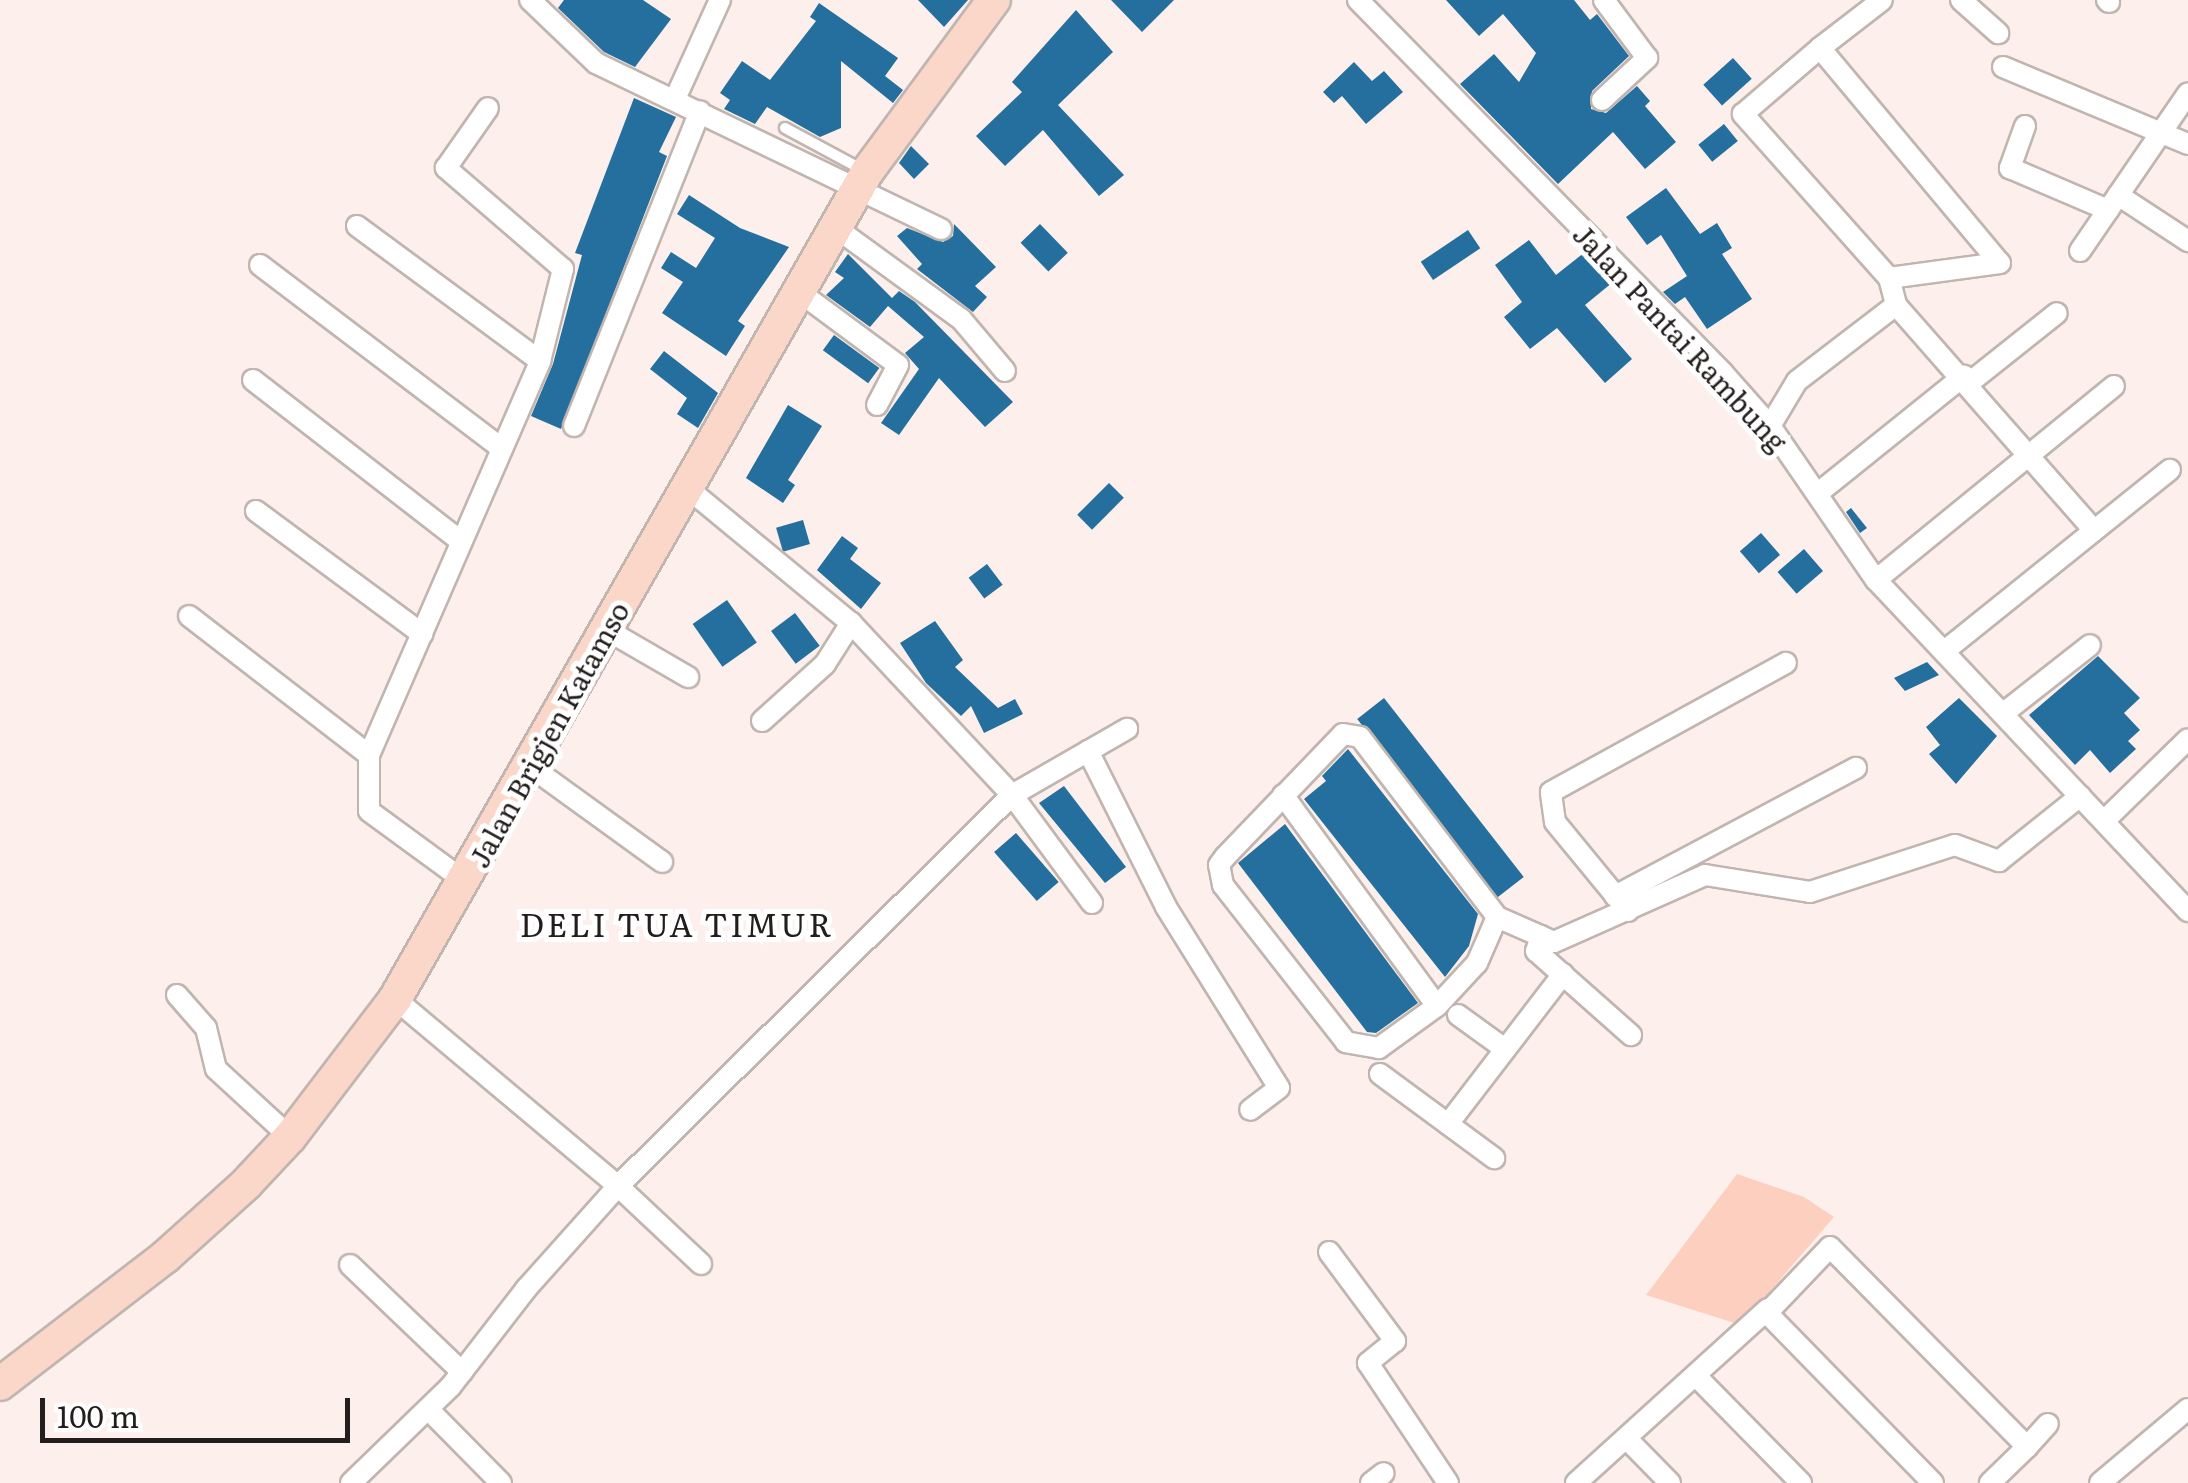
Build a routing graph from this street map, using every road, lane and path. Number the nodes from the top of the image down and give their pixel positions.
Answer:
1 (530, 0) edge
2 (720, 0) edge
3 (994, 0) edge
4 (1358, 0) edge
5 (1604, 0) edge
6 (1882, 0) edge
7 (1960, 0) edge
8 (1998, 33) dead end
9 (1820, 48) junction
10 (2002, 67) dead end
11 (2188, 93) edge
12 (676, 99) junction
13 (1602, 100) dead end
14 (488, 108) dead end
15 (700, 111) junction
16 (2024, 126) dead end
17 (785, 128) dead end
18 (2164, 130) junction
19 (2188, 144) edge
20 (862, 180) junction
21 (2113, 203) junction
22 (357, 226) dead end
23 (836, 228) junction
24 (942, 228) dead end
25 (2188, 241) edge
26 (2080, 251) dead end
27 (260, 265) dead end
28 (1888, 278) junction
29 (802, 294) junction
30 (1896, 305) junction
31 (2056, 313) dead end
32 (540, 361) junction
33 (1006, 371) dead end
34 (254, 380) dead end
35 (1966, 380) junction
36 (2114, 386) dead end
37 (877, 405) dead end
38 (574, 426) dead end
39 (1770, 426) junction
40 (502, 449) junction
41 (2030, 457) junction
42 (2170, 470) dead end
43 (686, 487) junction
44 (1817, 494) junction
45 (256, 511) dead end
46 (2094, 530) junction
47 (462, 542) junction
48 (1876, 580) junction
49 (189, 616) dead end
50 (851, 623) junction
51 (606, 630) junction
52 (422, 634) junction
53 (2090, 645) dead end
54 (1947, 650) junction
55 (1786, 663) dead end
56 (688, 677) dead end
57 (2005, 712) junction
58 (762, 721) dead end
59 (1127, 729) dead end
60 (2188, 738) edge
61 (1088, 752) junction
62 (369, 755) junction
63 (531, 768) junction
64 (1856, 768) dead end
65 (1283, 795) junction
66 (1012, 796) junction
67 (2080, 796) junction
68 (2104, 821) junction
69 (662, 862) dead end
70 (466, 882) junction
71 (1092, 903) dead end
72 (1621, 904) junction
73 (2188, 911) edge
74 (1500, 917) junction
75 (1533, 932) junction
76 (1563, 974) junction
77 (177, 994) dead end
78 (395, 998) junction
79 (1436, 1006) junction
80 (1458, 1015) dead end
81 (1631, 1035) dead end
82 (1505, 1049) junction
83 (1380, 1074) dead end
84 (1250, 1110) dead end
85 (1448, 1124) junction
86 (290, 1137) junction
87 (1494, 1158) dead end
88 (618, 1186) junction
89 (1329, 1252) dead end
90 (700, 1264) dead end
91 (350, 1265) dead end
92 (1768, 1309) junction
93 (462, 1372) junction
94 (1696, 1376) junction
95 (0, 1384) edge
96 (428, 1409) junction
97 (2188, 1409) edge
98 (2048, 1424) dead end
99 (1626, 1438) junction
100 (2026, 1447) junction
101 (351, 1483) edge
102 (501, 1483) edge
103 (1448, 1483) edge
104 (1576, 1483) edge
105 (1670, 1483) edge
106 (1800, 1483) edge
107 (1933, 1483) edge
108 (1990, 1483) edge
109 (2100, 1483) edge

1 - 12 street
2 - 12 street
3 - 20 main road, Jalan Brigjen Katamso
4 - 39 street, Jalan Pantai Rambung
5 - 13 street
6 - 9 street
7 - 8 street
9 - 28 street
9 - 28 street
10 - 18 street
11 - 18 street
12 - 15 street
14 - 32 street
15 - 20 street
15 - 38 street
16 - 21 street
17 - 20 lane
18 - 19 street
18 - 21 street
20 - 23 main road, Jalan Brigjen Katamso
20 - 24 street
21 - 25 street
21 - 26 street
22 - 32 street
23 - 29 main road, Jalan Brigjen Katamso
23 - 33 street
27 - 40 street
28 - 30 street
29 - 37 street
29 - 43 main road, Jalan Brigjen Katamso
30 - 35 street
30 - 39 street
31 - 35 street
32 - 40 street
34 - 47 street
35 - 41 street
35 - 44 street
36 - 41 street
39 - 44 street, Jalan Pantai Rambung
40 - 47 street
41 - 46 street
41 - 48 street
42 - 46 street
43 - 50 street
43 - 51 main road, Jalan Brigjen Katamso
44 - 48 street, Jalan Pantai Rambung
45 - 52 street
46 - 54 street
47 - 52 street
48 - 54 street, Jalan Pantai Rambung
49 - 62 street
50 - 58 street
50 - 66 street
51 - 56 street
51 - 63 main road, Jalan Brigjen Katamso
52 - 62 street
53 - 57 street
54 - 57 street, Jalan Pantai Rambung
55 - 72 street
57 - 67 street, Jalan Pantai Rambung
59 - 61 street
60 - 68 street
61 - 66 street
61 - 84 street
62 - 70 street
63 - 69 street
63 - 70 main road, Jalan Brigjen Katamso
64 - 72 street
65 - 74 street
65 - 79 street
65 - 79 street
66 - 71 street
66 - 88 street
67 - 68 street, Jalan Pantai Rambung
67 - 72 street
68 - 73 street, Jalan Pantai Rambung
70 - 78 main road, Jalan Brigjen Katamso
72 - 75 street
74 - 75 street
74 - 79 street
75 - 76 street
76 - 81 street
76 - 82 street
77 - 86 street
78 - 86 main road, Jalan Brigjen Katamso
78 - 88 street
80 - 82 street
82 - 85 street
83 - 85 street
85 - 87 street
86 - 95 main road, Jalan Brigjen Katamso
88 - 90 street
88 - 93 street
89 - 103 street
91 - 93 street
92 - 94 street
92 - 100 street
92 - 107 street
93 - 96 street
94 - 99 street
94 - 106 street
96 - 101 street
96 - 102 street
97 - 109 street
98 - 100 street
99 - 104 street
99 - 105 street
100 - 108 street

